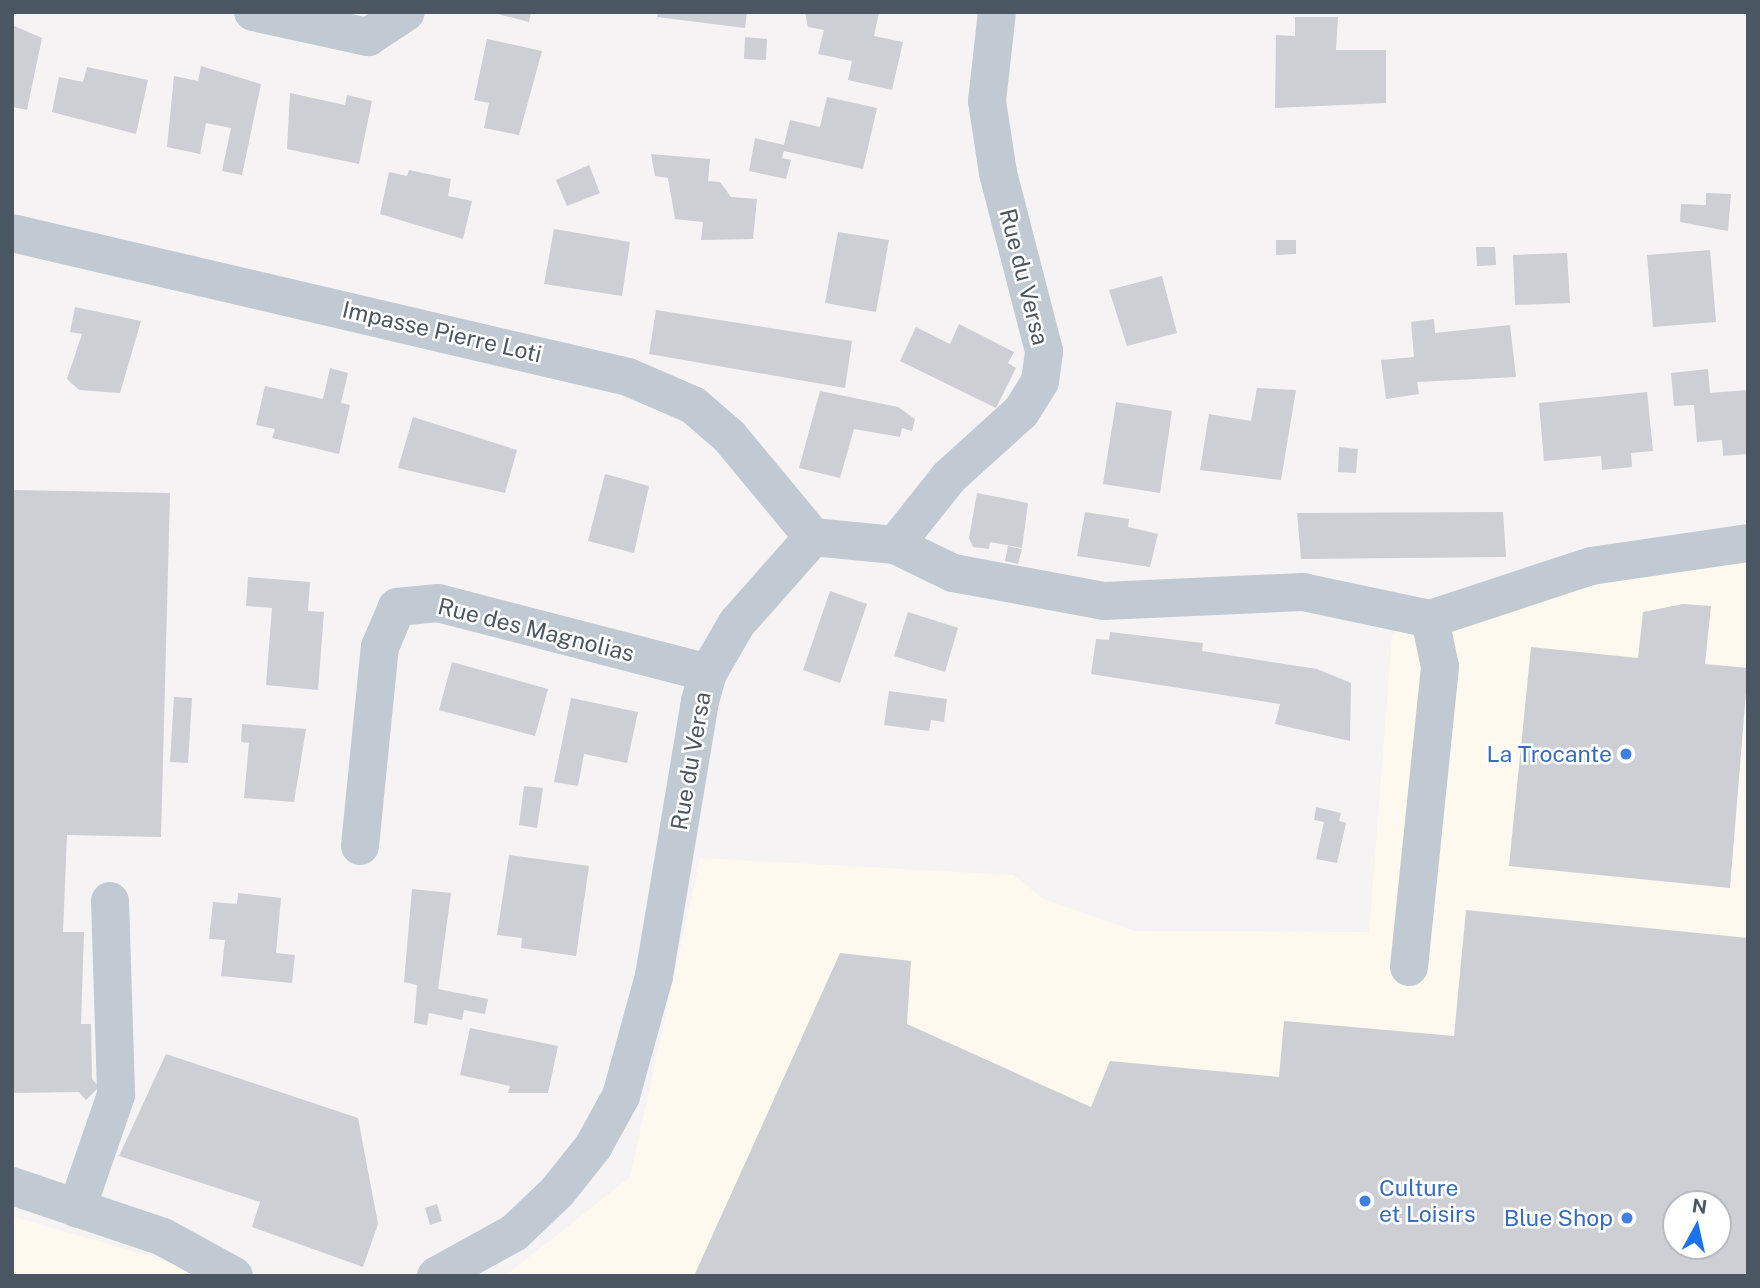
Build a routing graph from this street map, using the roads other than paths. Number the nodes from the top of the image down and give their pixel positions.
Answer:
1 (253, 12) edge
2 (406, 12) edge
3 (997, 12) edge
4 (12, 233) edge
5 (813, 537) junction
6 (1748, 542) edge
7 (895, 545) junction
8 (1430, 619) junction
9 (708, 673) junction
10 (360, 846) dead end
11 (110, 901) dead end
12 (1409, 967) dead end
13 (12, 1186) edge
14 (77, 1208) junction
15 (233, 1276) edge
16 (436, 1276) edge

1 - 2 street
3 - 7 street, Rue du Versa
4 - 5 street, Impasse Pierre Loti
5 - 7 street
5 - 9 street, Rue du Versa
6 - 8 street
7 - 8 street
8 - 12 street
9 - 10 street, Rue des Magnolias
9 - 16 street, Rue du Versa
11 - 14 street
13 - 14 street
14 - 15 street

